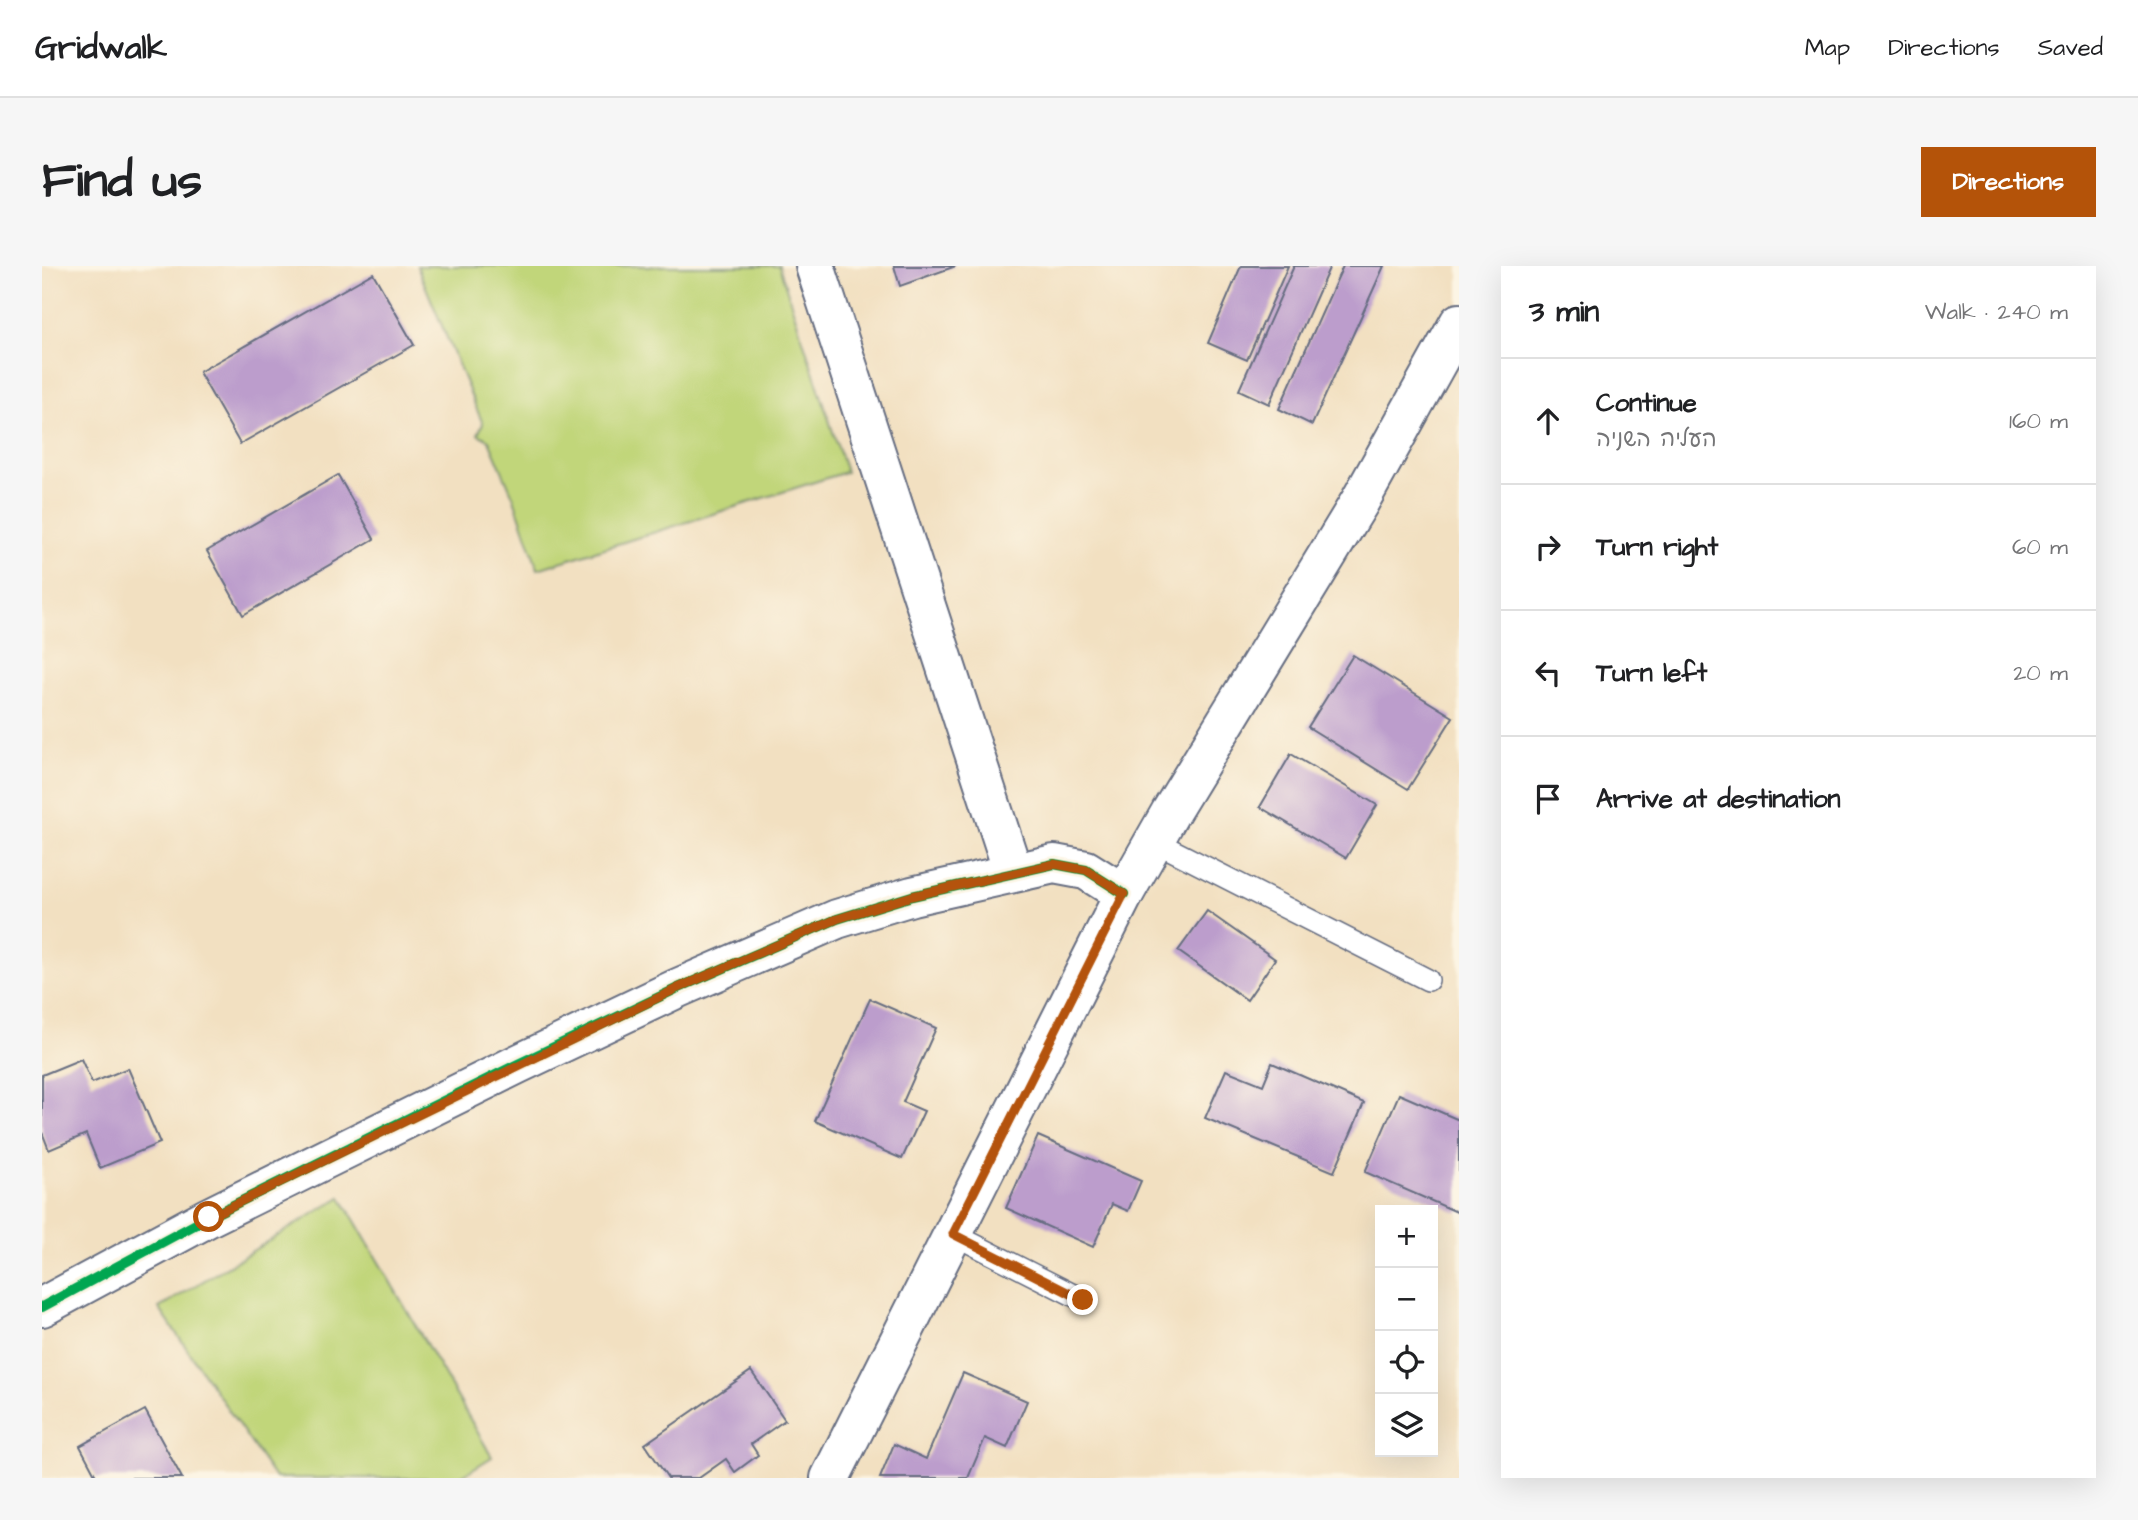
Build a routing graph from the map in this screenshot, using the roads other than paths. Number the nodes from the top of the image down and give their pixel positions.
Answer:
1 (815, 266) edge
2 (1459, 323) edge
3 (1154, 841) junction
4 (1013, 872) junction
5 (1124, 894) junction
6 (1428, 980) dead end
7 (953, 1234) junction
8 (1083, 1300) dead end
9 (42, 1307) edge
10 (830, 1478) edge

1 - 4 street
2 - 3 street
3 - 5 street
3 - 6 lane
4 - 5 street
4 - 9 street
5 - 7 street
7 - 8 lane
7 - 10 street

